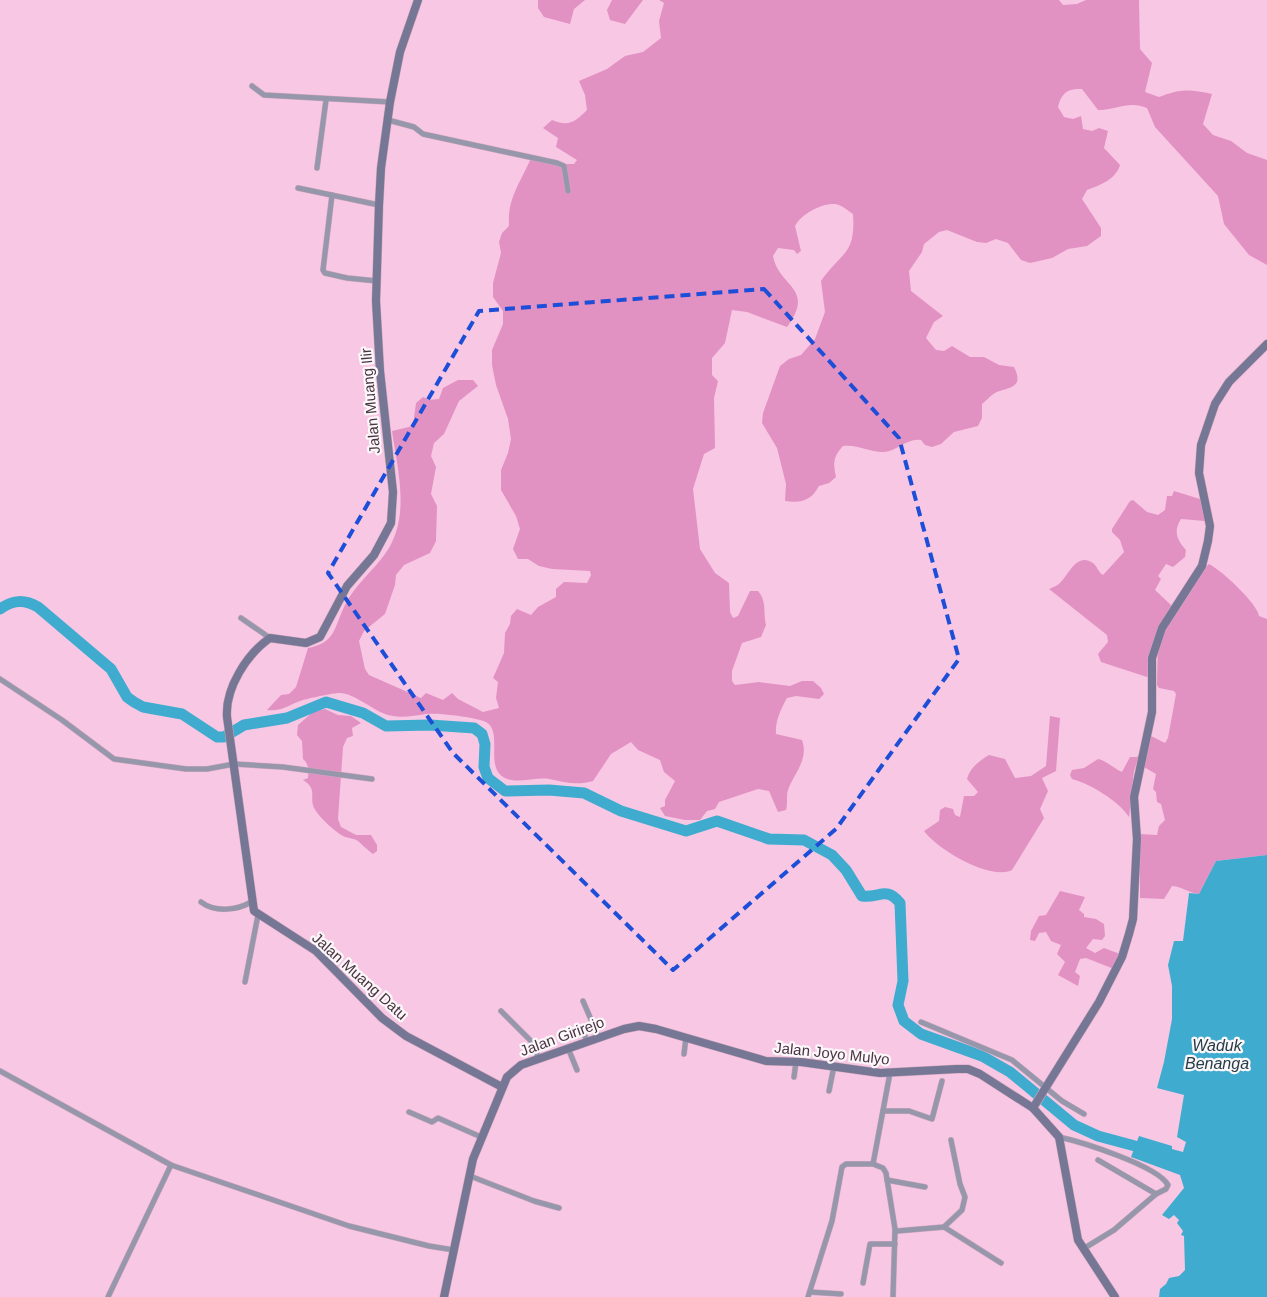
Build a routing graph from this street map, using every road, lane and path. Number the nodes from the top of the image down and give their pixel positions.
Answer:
1 (418, 0) edge
2 (252, 86) dead end
3 (326, 100) junction
4 (390, 102) junction
5 (388, 120) junction
6 (317, 168) dead end
7 (298, 188) dead end
8 (568, 191) dead end
9 (332, 195) junction
10 (379, 205) junction
11 (377, 281) junction
12 (1267, 344) edge
13 (241, 618) dead end
14 (270, 638) junction
15 (0, 679) edge
16 (234, 763) junction
17 (372, 779) dead end
18 (201, 902) dead end
19 (251, 902) junction
20 (258, 915) junction
21 (246, 982) dead end
22 (583, 1000) dead end
23 (501, 1011) dead end
24 (921, 1022) dead end
25 (581, 1028) dead end
26 (686, 1037) junction
27 (598, 1038) junction
28 (588, 1042) junction
29 (568, 1048) junction
30 (684, 1054) dead end
31 (538, 1059) junction
32 (766, 1060) joint
33 (796, 1062) junction
34 (834, 1066) junction
35 (577, 1070) dead end
36 (0, 1071) edge
37 (890, 1074) junction
38 (794, 1076) dead end
39 (942, 1081) dead end
40 (502, 1087) junction
41 (1047, 1087) junction
42 (829, 1091) dead end
43 (1035, 1106) junction
44 (883, 1111) junction
45 (409, 1112) dead end
46 (1084, 1114) dead end
47 (1060, 1136) junction
48 (482, 1137) junction
49 (951, 1140) dead end
50 (1098, 1160) dead end
51 (873, 1164) junction
52 (171, 1165) junction
53 (470, 1176) junction
54 (887, 1180) junction
55 (925, 1187) dead end
56 (1156, 1194) junction
57 (559, 1208) dead end
58 (944, 1227) junction
59 (894, 1229) junction
60 (894, 1244) junction
61 (1083, 1249) junction
62 (454, 1250) junction
63 (1001, 1263) dead end
64 (863, 1282) dead end
65 (809, 1294) edge
66 (841, 1294) dead end
67 (108, 1297) edge
68 (444, 1297) edge
69 (893, 1297) edge
70 (1115, 1297) edge

1 - 4 main road, Jalan Muang Ilir
2 - 3 street
3 - 4 street
3 - 6 street
4 - 5 main road, Jalan Muang Ilir
5 - 8 street
5 - 10 main road, Jalan Muang Ilir
7 - 9 street
9 - 10 street
9 - 11 street
10 - 11 main road, Jalan Muang Ilir
11 - 14 main road, Jalan Muang Ilir
12 - 41 main road
13 - 14 street
14 - 16 main road, Jalan Muang Datu
15 - 16 street
16 - 17 street
16 - 19 main road, Jalan Muang Datu
18 - 19 street
19 - 20 main road, Jalan Muang Datu
20 - 21 street
20 - 40 main road, Jalan Muang Datu
22 - 27 street
23 - 31 street
24 - 41 street
25 - 28 street
26 - 27 main road, Jalan Girirejo
26 - 30 street
26 - 32 main road, Jalan Girirejo
27 - 28 main road, Jalan Girirejo
28 - 29 main road, Jalan Girirejo
29 - 31 main road, Jalan Girirejo
29 - 35 street
31 - 40 main road, Jalan Girirejo
32 - 33 main road, Jalan Joyo Mulyo
33 - 34 main road, Jalan Joyo Mulyo
33 - 38 street
34 - 37 main road, Jalan Joyo Mulyo
34 - 42 street
36 - 52 street
37 - 43 main road, Jalan Joyo Mulyo
37 - 44 street
39 - 44 street
40 - 48 main road, Jalan Girirejo
41 - 43 main road
41 - 46 street
43 - 47 main road, Jalan Joyo Mulyo
44 - 51 street
45 - 48 street
47 - 56 street
47 - 61 main road
48 - 53 main road, Jalan Girirejo
49 - 58 street
50 - 56 street
51 - 54 street
51 - 65 street
52 - 62 street
52 - 67 street
53 - 57 street
53 - 62 main road, Jalan Girirejo
54 - 55 street
54 - 59 street
56 - 61 street
58 - 59 street
58 - 63 street
59 - 60 street
60 - 64 street
60 - 69 street
61 - 70 main road
62 - 68 main road, Jalan Girirejo
65 - 66 street

